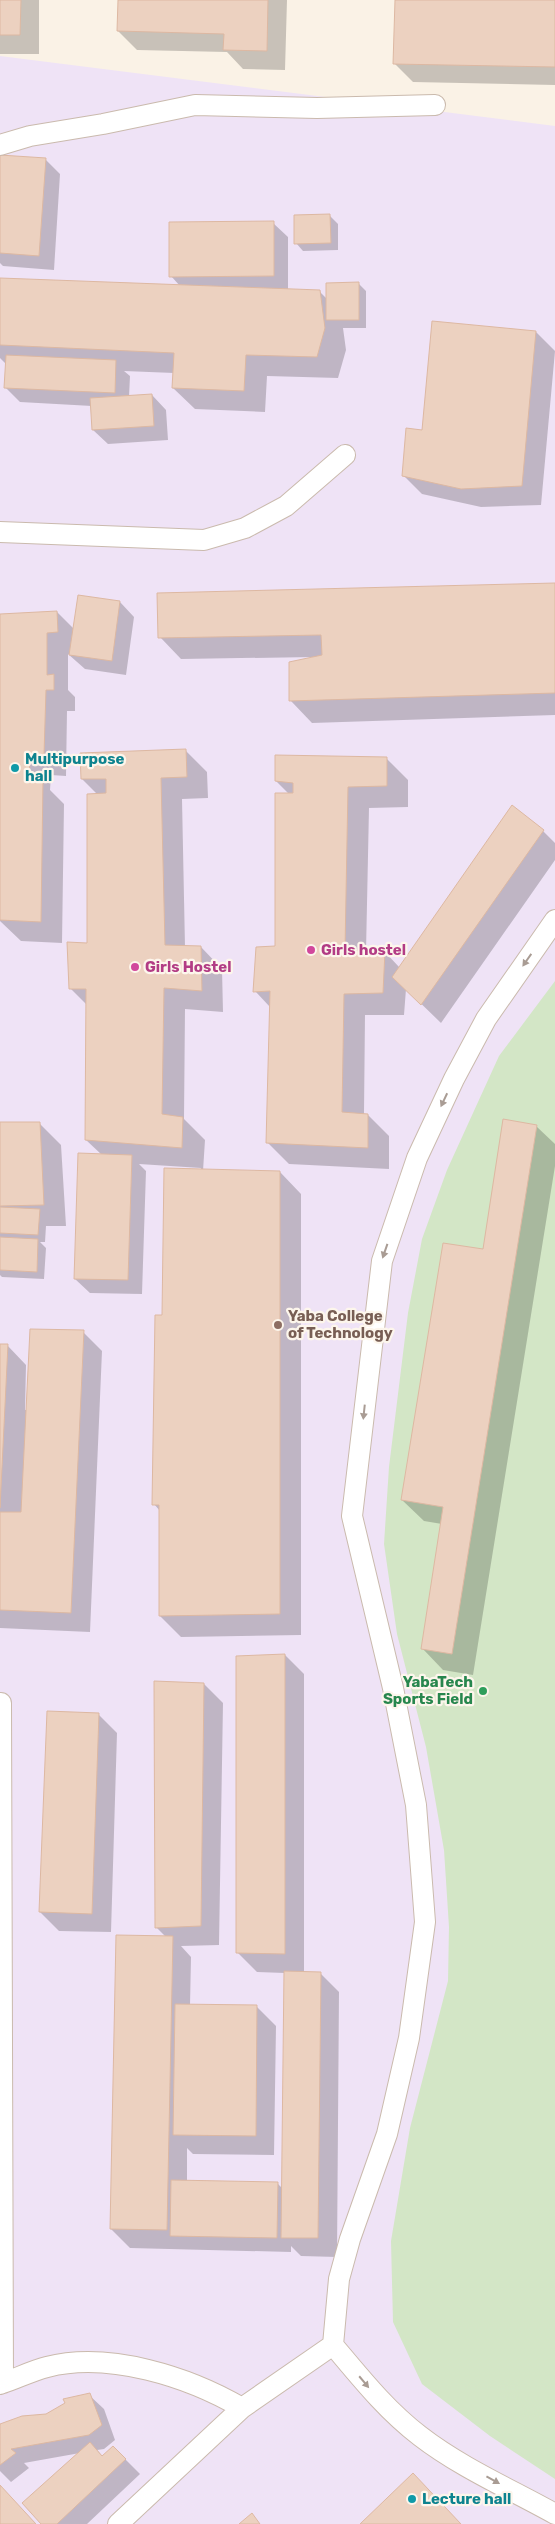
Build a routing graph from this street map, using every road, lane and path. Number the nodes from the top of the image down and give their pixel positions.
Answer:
1 (435, 105) dead end
2 (0, 145) edge
3 (346, 455) dead end
4 (0, 531) edge
5 (555, 920) edge
6 (1, 1703) edge
7 (332, 2345) junction
8 (1, 2383) edge
9 (242, 2408) junction
10 (555, 2514) edge
11 (118, 2524) edge

1 - 2 lane
3 - 4 lane
5 -> 7 lane
6 - 8 lane
7 - 9 lane
7 -> 10 lane
8 - 9 lane
9 - 11 lane

